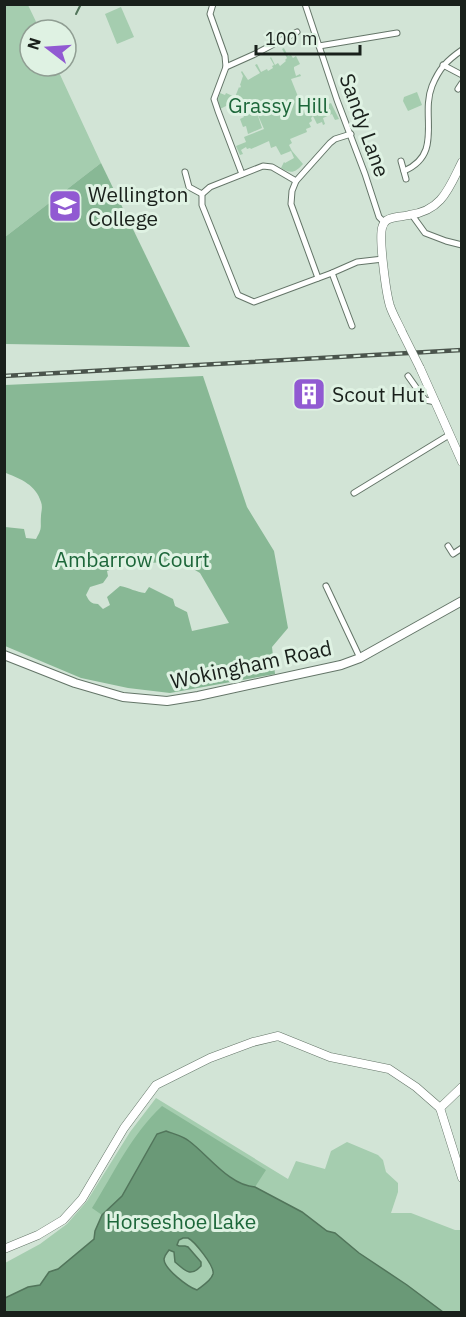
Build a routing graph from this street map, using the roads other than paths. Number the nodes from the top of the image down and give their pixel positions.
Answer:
1 (213, 4) edge
2 (305, 4) edge
3 (297, 32) dead end
4 (398, 33) dead end
5 (319, 46) junction
6 (462, 50) edge
7 (443, 65) junction
8 (226, 67) junction
9 (462, 75) edge
10 (462, 83) edge
11 (458, 89) dead end
12 (351, 134) junction
13 (400, 161) dead end
14 (462, 162) edge
15 (404, 171) junction
16 (185, 172) dead end
17 (242, 174) junction
18 (406, 179) dead end
19 (296, 181) junction
20 (202, 194) junction
21 (412, 215) junction
22 (384, 222) junction
23 (462, 245) edge
24 (382, 259) junction
25 (332, 273) junction
26 (318, 278) junction
27 (352, 326) dead end
28 (408, 376) dead end
29 (436, 402) junction
30 (449, 435) junction
31 (462, 462) edge
32 (354, 493) dead end
33 (448, 546) dead end
34 (462, 548) edge
35 (326, 586) dead end
36 (462, 601) edge
37 (4, 655) edge
38 (360, 658) junction
39 (462, 1087) edge
40 (440, 1108) junction
41 (462, 1178) edge
42 (4, 1249) edge

1 - 8 street
2 - 5 street, Sandy Lane
3 - 8 street
4 - 5 street
5 - 12 street, Sandy Lane
6 - 7 street
7 - 9 street
7 - 15 street
8 - 17 street
10 - 11 street
12 - 19 street
12 - 22 street, Sandy Lane
13 - 15 street
14 - 21 street
15 - 18 street
16 - 20 street
17 - 19 street
17 - 20 street
19 - 26 street
20 - 26 street
21 - 22 street
21 - 23 street
22 - 24 street
24 - 25 street
24 - 29 street, bridge
25 - 26 street
25 - 27 street
28 - 29 street
29 - 30 street
30 - 31 street
30 - 32 street
33 - 34 street
35 - 38 street
36 - 38 main road, Wokingham Road
37 - 38 main road, Wokingham Road
39 - 40 street
40 - 41 street
40 - 42 street

